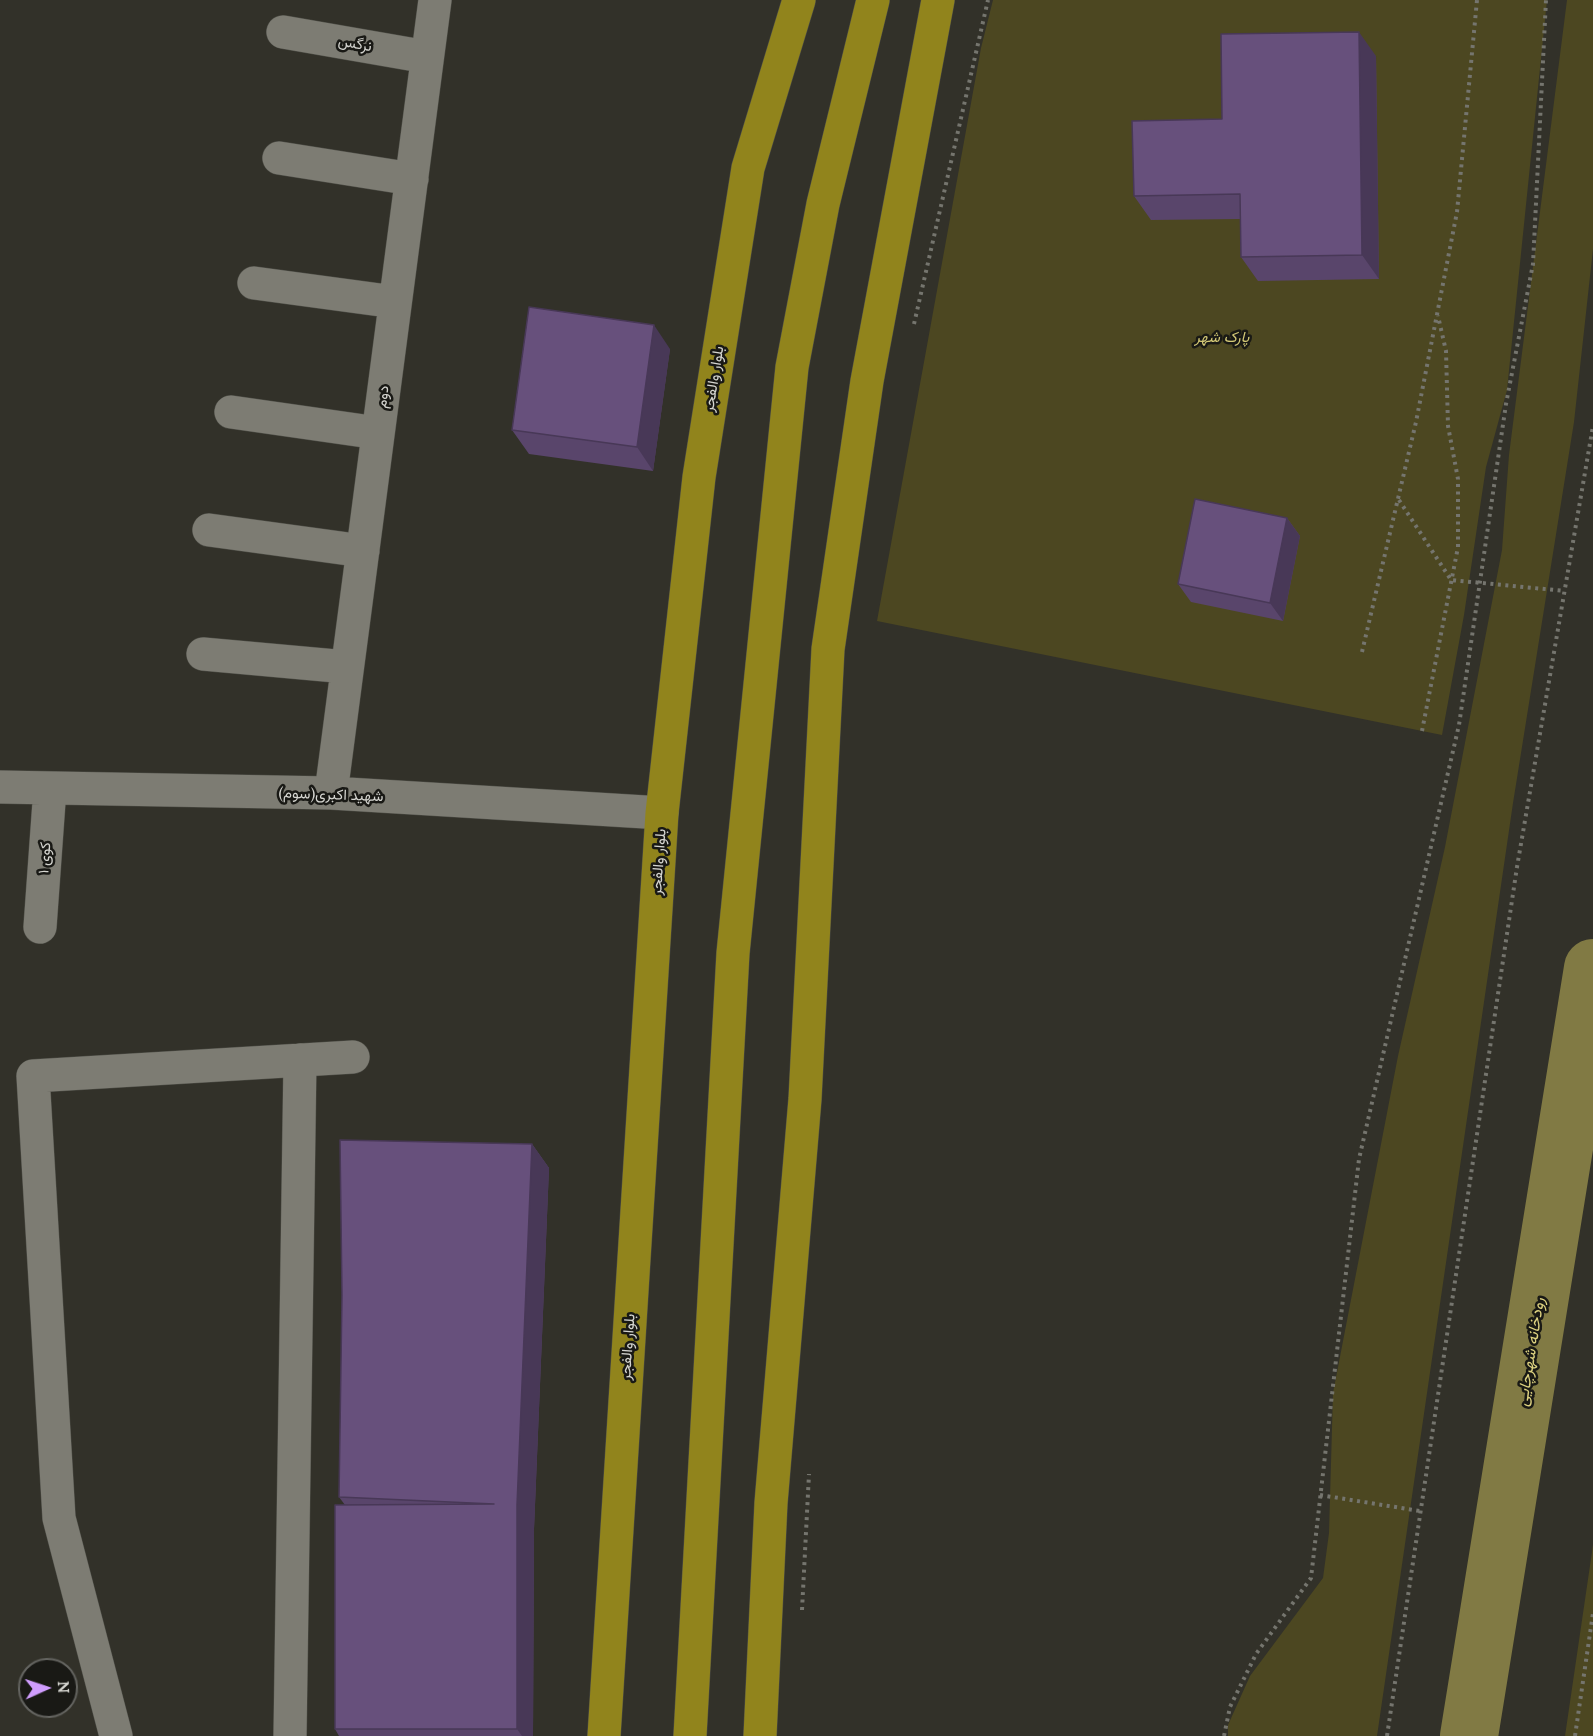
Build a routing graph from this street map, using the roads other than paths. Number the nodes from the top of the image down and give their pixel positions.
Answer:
1 (435, 0) edge
2 (799, 0) edge
3 (873, 0) edge
4 (938, 0) edge
5 (282, 32) dead end
6 (428, 57) junction
7 (279, 158) dead end
8 (412, 179) junction
9 (254, 283) dead end
10 (395, 302) junction
11 (231, 411) dead end
12 (378, 433) junction
13 (209, 530) dead end
14 (363, 551) junction
15 (203, 654) dead end
16 (347, 667) junction
17 (0, 788) edge
18 (50, 788) junction
19 (331, 793) junction
20 (662, 813) junction
21 (40, 927) dead end
22 (353, 1057) dead end
23 (300, 1060) junction
24 (116, 1736) edge
25 (290, 1736) edge
26 (604, 1736) edge
27 (690, 1736) edge
28 (760, 1736) edge

1 - 6 street, دوم
2 - 20 highway, بلوار والفجر
3 - 27 highway
4 - 28 highway
5 - 6 street, نرگس
6 - 8 street, دوم
7 - 8 street
8 - 10 street, دوم
9 - 10 street
10 - 12 street, دوم
11 - 12 street
12 - 14 street, دوم
13 - 14 street
14 - 16 street, دوم
15 - 16 street
16 - 19 street, دوم
17 - 18 street, شهید اکبری(سوم)
18 - 19 street, شهید اکبری(سوم)
18 - 21 street, کوی ۱
19 - 20 street, شهید اکبری(سوم)
20 - 26 highway, بلوار والفجر
22 - 23 street
23 - 24 street
23 - 25 street

